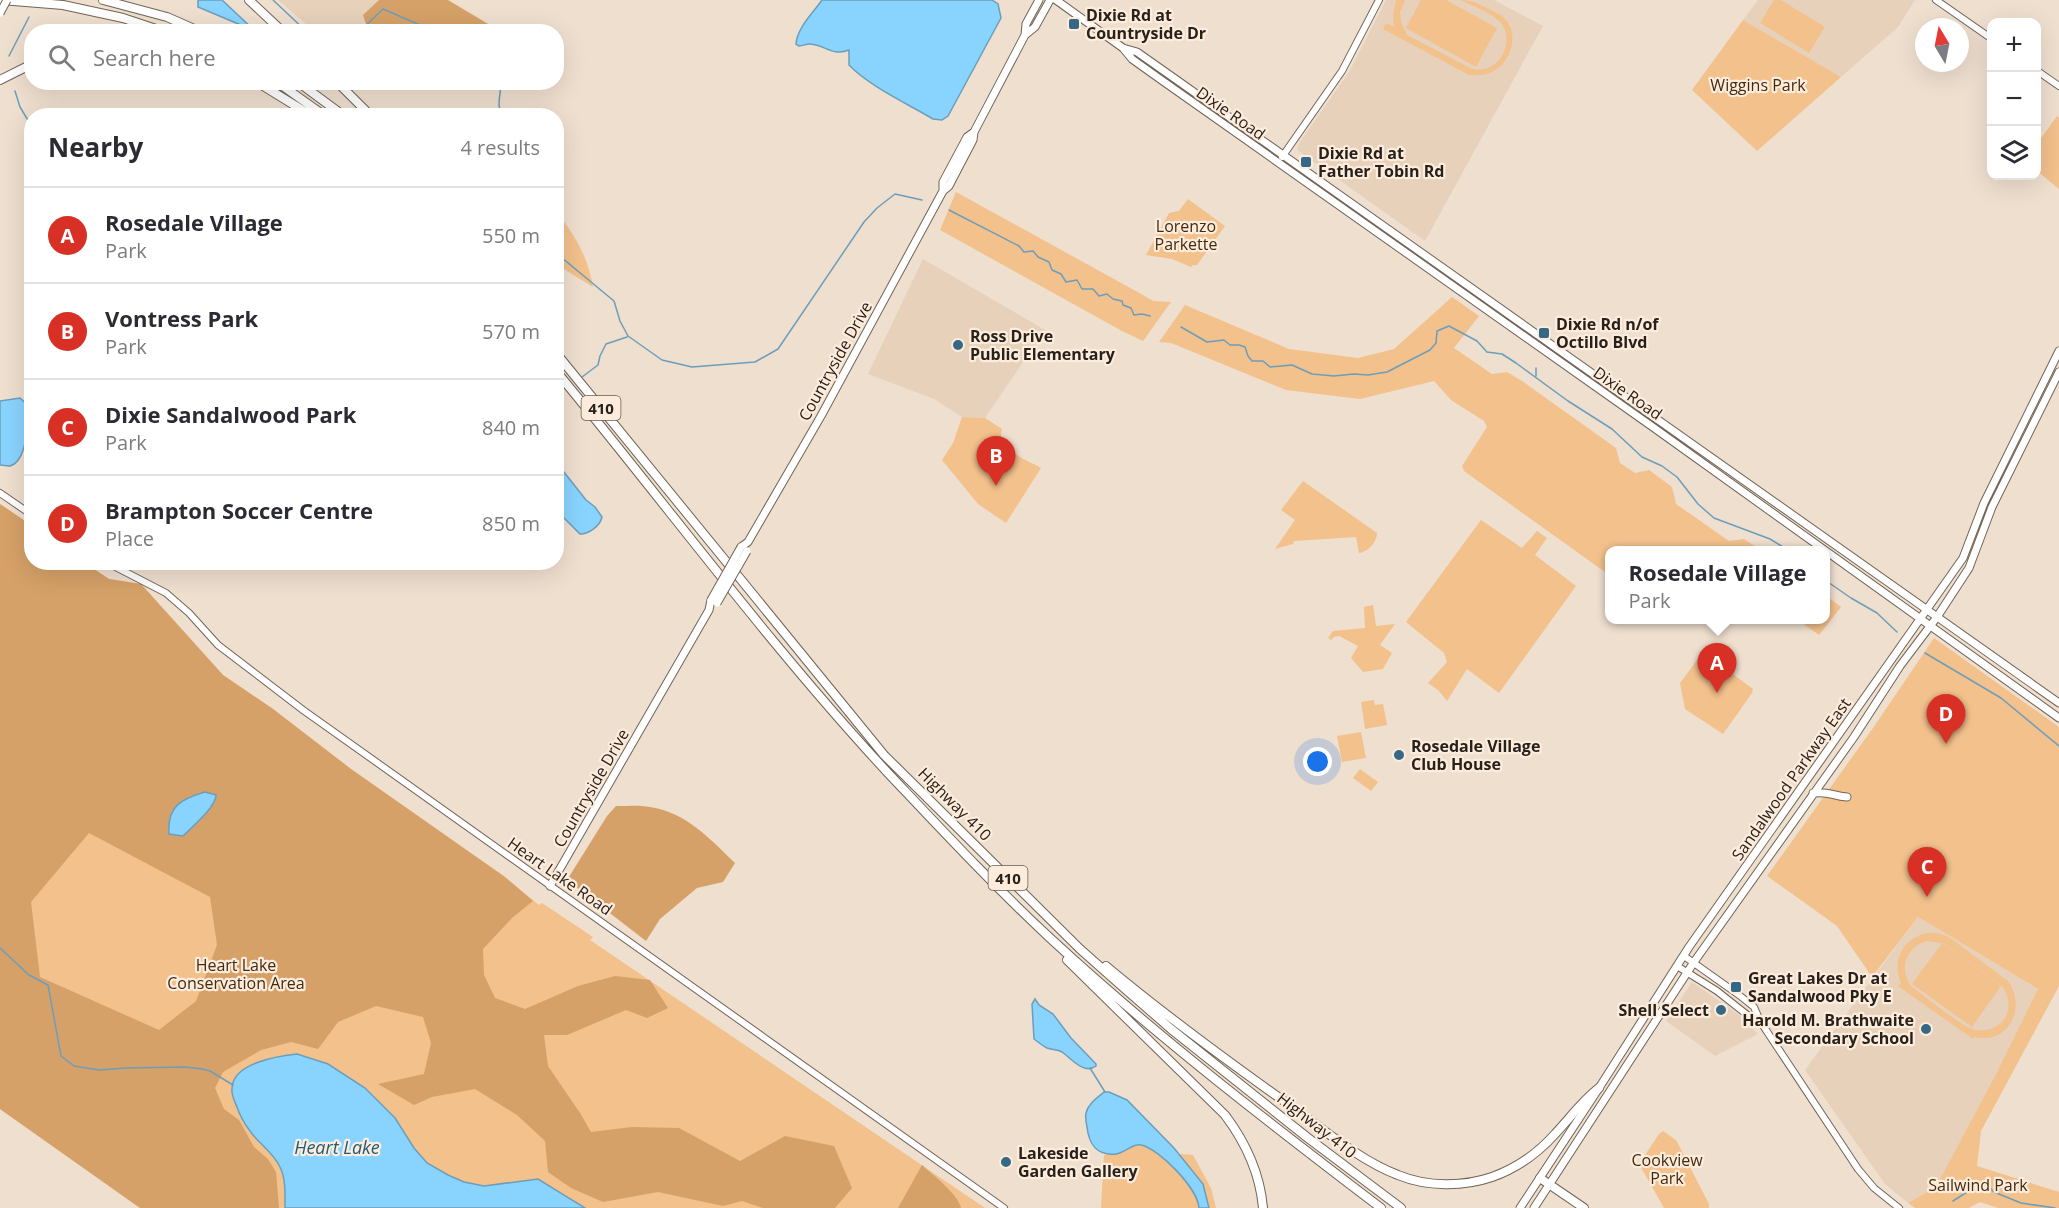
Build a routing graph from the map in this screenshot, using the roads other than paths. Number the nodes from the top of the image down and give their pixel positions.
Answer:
1 (1, 0) edge
2 (7, 0) edge
3 (103, 0) edge
4 (249, 0) edge
5 (1039, 0) edge
6 (1050, 0) edge
7 (1056, 0) edge
8 (1379, 0) edge
9 (1936, 0) edge
10 (0, 13) edge
11 (141, 24) edge
12 (183, 24) edge
13 (274, 24) edge
14 (1025, 35) junction
15 (1987, 36) edge
16 (1123, 48) junction
17 (24, 68) edge
18 (2040, 72) edge
19 (0, 80) edge
20 (2059, 86) edge
21 (270, 90) edge
22 (288, 90) edge
23 (309, 90) edge
24 (345, 90) edge
25 (299, 108) edge
26 (314, 108) edge
27 (334, 108) edge
28 (363, 108) edge
29 (1284, 155) junction
30 (1278, 162) junction
31 (2059, 351) edge
32 (564, 363) edge
33 (2059, 372) edge
34 (564, 381) edge
35 (0, 494) edge
36 (24, 510) edge
37 (1819, 546) edge
38 (1830, 554) edge
39 (121, 570) edge
40 (1926, 610) junction
41 (1937, 617) junction
42 (1920, 618) junction
43 (1930, 626) junction
44 (2059, 703) edge
45 (2059, 718) edge
46 (1815, 771) junction
47 (1824, 778) junction
48 (1813, 793) junction
49 (1847, 797) dead end
50 (550, 886) junction
51 (1051, 938) junction
52 (1080, 949) junction
53 (1684, 956) junction
54 (1694, 962) junction
55 (1677, 966) junction
56 (1687, 972) junction
57 (1760, 1021) junction
58 (1599, 1088) junction
59 (1540, 1178) junction
60 (1550, 1184) junction
61 (1004, 1208) edge
62 (1263, 1208) edge
63 (1381, 1208) edge
64 (1401, 1208) edge
65 (1520, 1208) edge
66 (1534, 1208) edge
67 (1584, 1208) edge
68 (1899, 1208) edge

1 - 11 highway
2 - 10 main road, bridge
3 - 12 highway
4 - 13 highway
5 - 14 main road, Countryside Drive
6 - 14 main road, Countryside Drive
7 - 16 main road, Dixie Road
8 - 29 street
9 - 15 street
14 - 50 main road, Countryside Drive, bridge
16 - 29 main road, Dixie Road
16 - 30 main road, Dixie Road
17 - 19 highway
18 - 20 street
21 - 25 highway
22 - 26 highway
23 - 27 highway
24 - 28 highway
29 - 30 street
29 - 40 main road, Dixie Road
30 - 37 main road, Dixie Road
31 - 40 main road, Sandalwood Parkway East
32 - 52 highway, Highway 410 / 410
33 - 41 main road, Sandalwood Parkway East
34 - 51 highway, Highway 410 / 410
35 - 36 street
38 - 42 main road, Dixie Road
39 - 50 street, Heart Lake Road
40 - 41 main road, Dixie Road
40 - 42 main road, Sandalwood Parkway East
41 - 43 main road, Sandalwood Parkway East
41 - 44 main road, Dixie Road
42 - 43 main road, Dixie Road
42 - 46 main road, Sandalwood Parkway East
43 - 45 main road, Dixie Road
43 - 47 main road, Sandalwood Parkway East
46 - 47 main road
46 - 53 main road, Sandalwood Parkway East
47 - 48 main road, Sandalwood Parkway East
48 - 49 main road
48 - 54 main road, Sandalwood Parkway East
50 - 61 street, Heart Lake Road
51 - 62 highway
51 - 63 highway, Highway 410 / 410
52 - 58 highway
52 - 64 highway, Highway 410 / 410
53 - 54 street
53 - 55 main road, Sandalwood Parkway East
54 - 56 main road, Sandalwood Parkway East
54 - 57 street
55 - 56 street
55 - 58 main road, Sandalwood Parkway East
56 - 57 street
56 - 60 main road, Sandalwood Parkway East
57 - 68 street
58 - 59 main road, Sandalwood Parkway East
59 - 60 highway
59 - 65 main road, Sandalwood Parkway East
60 - 66 main road, Sandalwood Parkway East
60 - 67 highway

